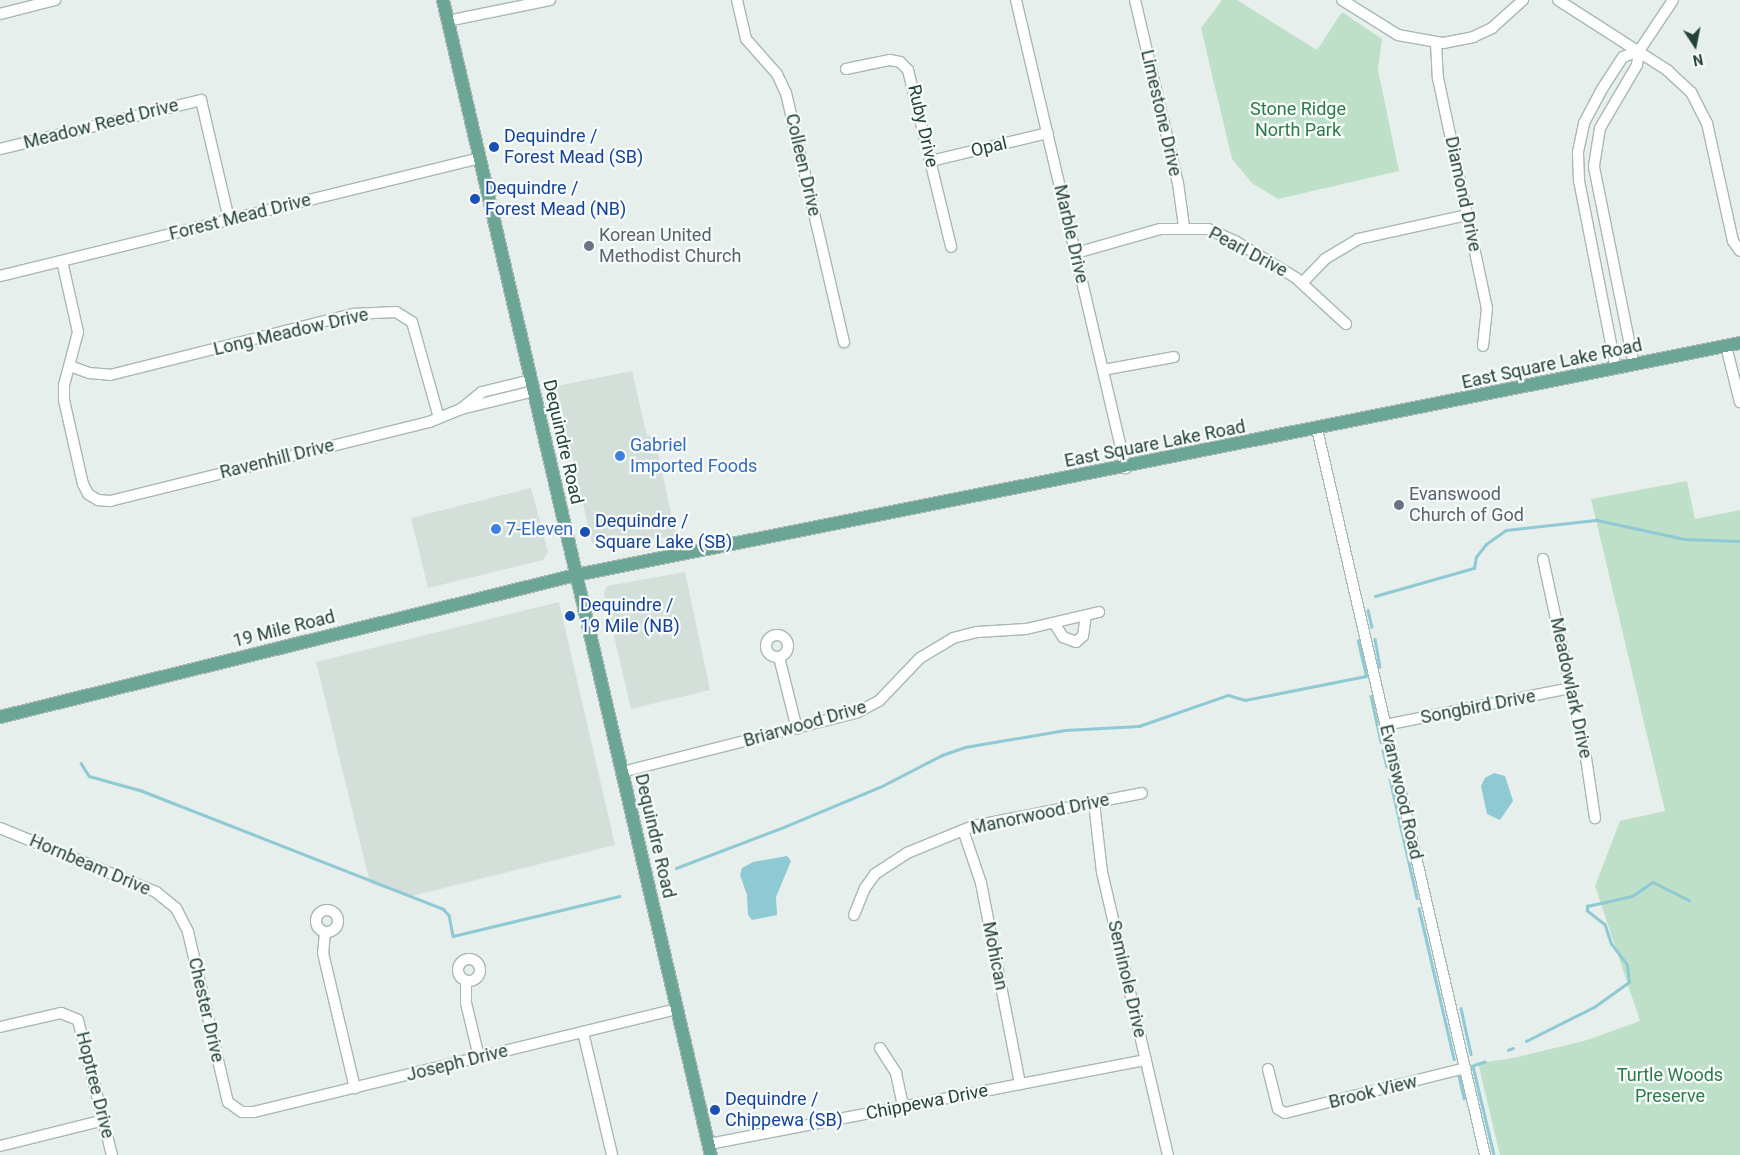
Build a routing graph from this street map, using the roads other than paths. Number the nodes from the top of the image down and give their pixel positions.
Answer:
1 (55, 0) edge
2 (443, 0) edge
3 (550, 0) edge
4 (737, 0) edge
5 (1016, 0) edge
6 (1135, 0) edge
7 (1342, 0) edge
8 (1523, 0) edge
9 (1558, 0) edge
10 (1673, 0) edge
11 (537, 1) edge
12 (0, 14) edge
13 (447, 21) junction
14 (1436, 43) junction
15 (1639, 51) junction
16 (846, 69) dead end
17 (1048, 133) junction
18 (0, 149) edge
19 (1578, 152) junction
20 (1595, 153) junction
21 (479, 158) junction
22 (931, 161) junction
23 (1467, 215) junction
24 (230, 219) junction
25 (1184, 226) junction
26 (951, 247) dead end
27 (1610, 251) junction
28 (1739, 251) edge
29 (1076, 254) junction
30 (1594, 255) junction
31 (62, 261) junction
32 (0, 276) edge
33 (1303, 282) junction
34 (1346, 324) dead end
35 (844, 342) dead end
36 (1740, 343) edge
37 (1483, 346) dead end
38 (1726, 346) junction
39 (1174, 357) dead end
40 (1634, 365) junction
41 (70, 366) junction
42 (1616, 369) junction
43 (1103, 370) junction
44 (532, 385) junction
45 (1740, 402) edge
46 (439, 418) junction
47 (1317, 429) junction
48 (1126, 468) junction
49 (1544, 559) dead end
50 (576, 575) junction
51 (1100, 612) dead end
52 (1086, 615) junction
53 (1054, 623) junction
54 (779, 656) dead end
55 (1571, 688) junction
56 (0, 717) edge
57 (1385, 725) junction
58 (797, 728) junction
59 (622, 772) junction
60 (1142, 793) dead end
61 (1094, 802) junction
62 (1595, 818) dead end
63 (0, 828) edge
64 (963, 830) junction
65 (176, 908) joint
66 (854, 915) dead end
67 (325, 932) dead end
68 (466, 981) dead end
69 (677, 1009) junction
70 (0, 1027) edge
71 (583, 1032) junction
72 (880, 1048) dead end
73 (478, 1057) junction
74 (1146, 1060) junction
75 (1465, 1068) junction
76 (1268, 1069) dead end
77 (1020, 1084) junction
78 (355, 1088) junction
79 (903, 1106) junction
80 (236, 1110) joint
81 (104, 1120) junction
82 (0, 1146) edge
83 (710, 1150) edge
84 (112, 1155) edge
85 (612, 1155) edge
86 (1168, 1155) edge
87 (1485, 1155) edge

1 - 12 street
2 - 13 main road, Dequindre Road
3 - 11 street
4 - 35 street, Colleen Drive
5 - 17 street, Marble Drive
6 - 25 street, Limestone Drive
7 - 14 street
8 - 14 street
9 - 15 street
10 - 15 street
11 - 13 street
13 - 21 main road, Dequindre Road
14 - 23 street, Diamond Drive
15 - 19 street
15 - 20 street
15 - 28 street
16 - 22 street, Ruby Drive
17 - 22 street, Opal
17 - 29 street, Marble Drive
18 - 24 street, Meadow Reed Drive
19 - 20 street
19 - 30 street
20 - 27 street
21 - 24 street, Forest Mead Drive
21 - 44 main road, Dequindre Road
22 - 26 street, Ruby Drive
23 - 33 street
23 - 37 street, Diamond Drive
24 - 31 street, Forest Mead Drive
25 - 29 street, Pearl Drive
25 - 33 street, Pearl Drive
27 - 30 street
27 - 40 street
29 - 43 street, Marble Drive
30 - 42 street
31 - 32 street, Forest Mead Drive
31 - 41 street
33 - 34 street, Pearl Drive
36 - 38 main road, East Square Lake Road
38 - 40 main road, East Square Lake Road
38 - 45 street
39 - 43 street
40 - 42 main road, East Square Lake Road
41 - 46 street, Long Meadow Drive
41 - 46 street, Ravenhill Drive
42 - 47 main road, East Square Lake Road
43 - 48 street, Marble Drive
44 - 46 street, Ravenhill Drive
44 - 50 main road, Dequindre Road
47 - 48 main road, East Square Lake Road
47 - 57 street, Evanswood Road
48 - 50 main road, East Square Lake Road
49 - 55 street, Meadowlark Drive
50 - 56 main road, 19 Mile Road
50 - 59 main road, Dequindre Road
51 - 52 street, Briarwood Drive
52 - 53 street, Briarwood Drive
52 - 53 street
53 - 58 street, Briarwood Drive
54 - 58 street
55 - 57 street, Songbird Drive
55 - 62 street, Meadowlark Drive
57 - 75 street, Evanswood Road
58 - 59 street, Briarwood Drive
59 - 69 main road, Dequindre Road
60 - 61 street, Manorwood Drive
61 - 64 street, Manorwood Drive
61 - 74 street, Seminole Drive
63 - 65 street, Hornbeam Drive
64 - 66 street, Manorwood Drive
64 - 77 street, Mohican
65 - 80 street, Chester Drive
67 - 78 street
68 - 73 street
69 - 71 street, Joseph Drive
69 - 83 main road, Dequindre Road
70 - 81 street, Hoptree Drive
71 - 73 street, Joseph Drive
71 - 85 street
72 - 79 street
73 - 78 street, Joseph Drive
74 - 77 street, Chippewa Drive
74 - 86 street, Seminole Drive
75 - 76 street, Brook View
75 - 87 street, Evanswood Road
77 - 79 street, Chippewa Drive
78 - 80 street, Joseph Drive
79 - 83 street, Chippewa Drive
81 - 82 street
81 - 84 street, Hoptree Drive

